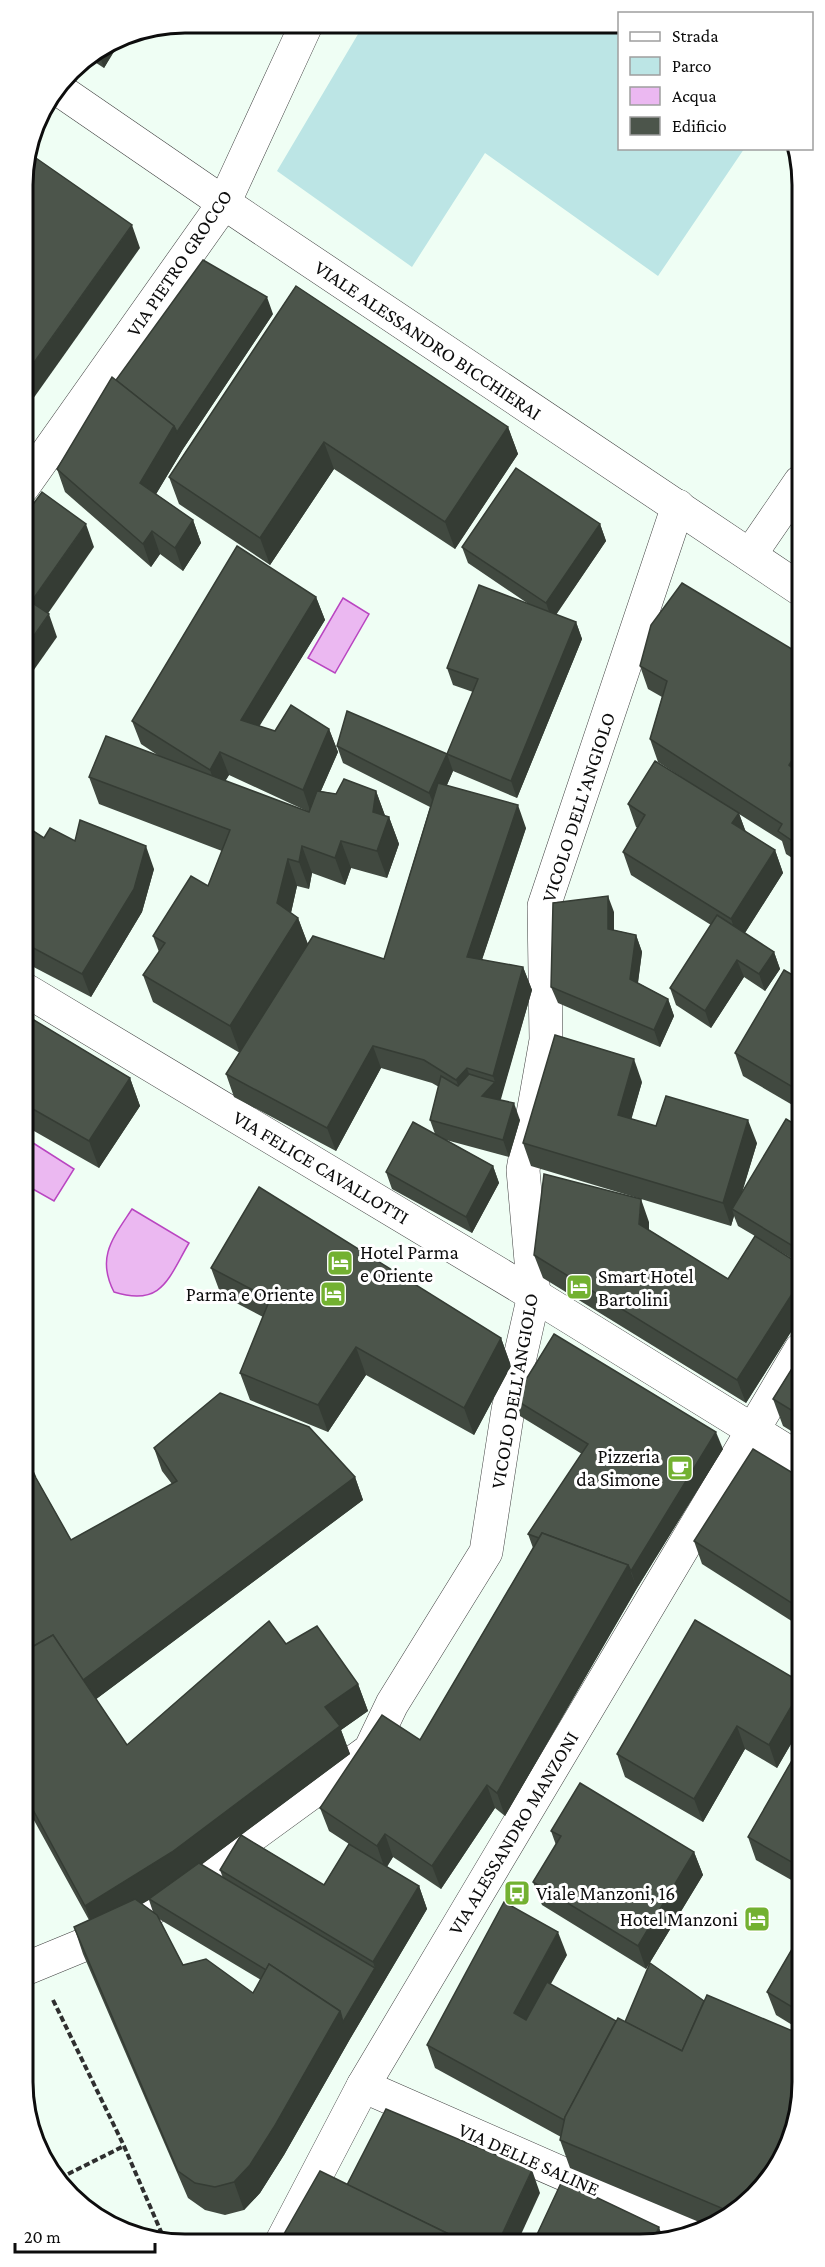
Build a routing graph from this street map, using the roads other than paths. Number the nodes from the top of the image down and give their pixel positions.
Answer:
1 (302, 33) edge
2 (65, 93) edge
3 (224, 203) junction
4 (33, 473) edge
5 (792, 494) edge
6 (678, 506) junction
7 (750, 555) junction
8 (792, 584) edge
9 (33, 994) edge
10 (534, 1295) junction
11 (792, 1364) edge
12 (752, 1430) junction
13 (792, 1454) edge
14 (33, 1965) edge
15 (363, 2086) junction
16 (685, 2227) edge
17 (286, 2234) edge

1 - 3 street, VIA PIETRO GROCCO
2 - 3 street, VIALE ALESSANDRO BICCHIERAI
3 - 4 street, VIA PIETRO GROCCO
3 - 6 street, VIALE ALESSANDRO BICCHIERAI
5 - 7 street
6 - 7 street, VIALE ALESSANDRO BICCHIERAI
6 - 10 street, VICOLO DELL'ANGIOLO
7 - 8 street, VIALE ALESSANDRO BICCHIERAI
9 - 10 street, VIA FELICE CAVALLOTTI
10 - 12 street, VIA FELICE CAVALLOTTI
10 - 14 street, VICOLO DELL'ANGIOLO
11 - 12 street, VIA ALESSANDRO MANZONI
12 - 13 street, VIA FELICE CAVALLOTTI
12 - 15 street, VIA ALESSANDRO MANZONI
15 - 16 street, VIA DELLE SALINE
15 - 17 street, VIA ALESSANDRO MANZONI

